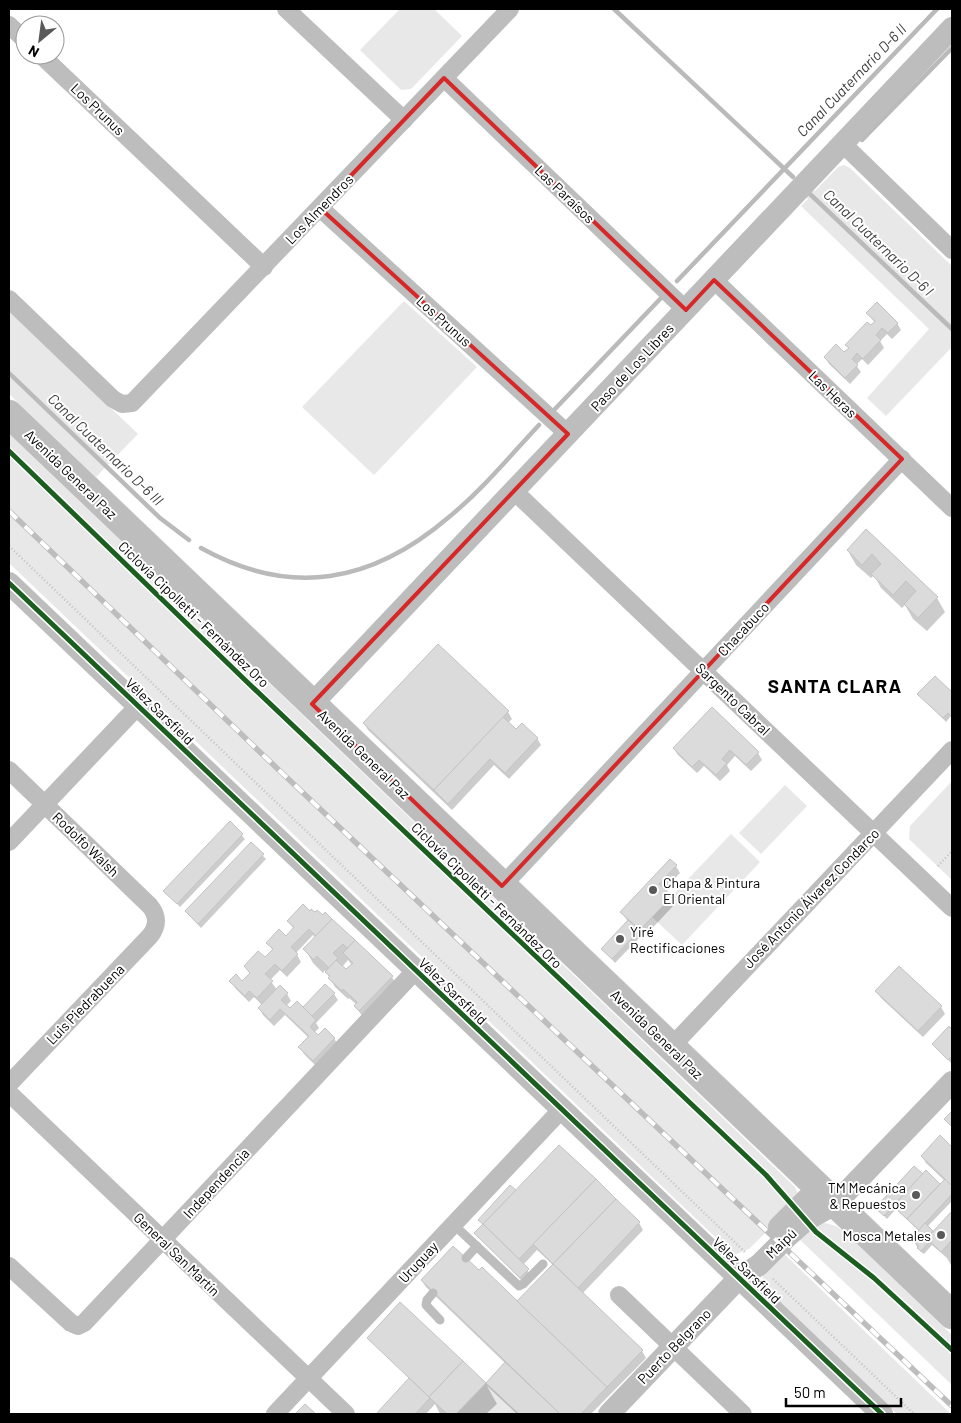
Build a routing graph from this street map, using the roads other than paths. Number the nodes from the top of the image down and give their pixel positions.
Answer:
1 (286, 9) edge
2 (510, 9) edge
3 (952, 28) edge
4 (52, 65) edge
5 (444, 78) junction
6 (404, 120) junction
7 (843, 144) junction
8 (320, 208) junction
9 (952, 250) edge
10 (264, 267) junction
11 (714, 280) junction
12 (9, 299) edge
13 (686, 310) junction
14 (11, 417) edge
15 (568, 434) junction
16 (902, 459) junction
17 (514, 491) junction
18 (952, 508) edge
19 (9, 583) edge
20 (703, 671) junction
21 (312, 704) junction
22 (138, 706) junction
23 (952, 750) edge
24 (9, 770) edge
25 (44, 804) junction
26 (874, 833) junction
27 (9, 842) edge
28 (502, 886) junction
29 (952, 908) edge
30 (157, 921) joint
31 (416, 970) junction
32 (671, 1046) junction
33 (952, 1082) edge
34 (9, 1084) edge
35 (9, 1093) edge
36 (562, 1109) junction
37 (827, 1196) junction
38 (454, 1224) junction
39 (163, 1240) junction
40 (477, 1246) junction
41 (466, 1258) dead end
42 (543, 1264) dead end
43 (9, 1266) edge
44 (739, 1278) junction
45 (434, 1293) dead end
46 (619, 1295) dead end
47 (952, 1315) edge
48 (440, 1320) dead end
49 (672, 1347) junction
50 (308, 1379) junction
51 (275, 1414) edge
52 (346, 1414) edge
53 (608, 1414) edge
54 (743, 1414) edge
55 (882, 1414) edge

1 - 6 street
2 - 5 street, Los Almendros
3 - 7 street, Paso de Los Libres
4 - 10 street, Los Prunus
5 - 6 street, Los Almendros
5 - 13 street, Las Paraísos
6 - 8 street, Los Almendros
7 - 9 street
7 - 11 street, Paso de Los Libres
8 - 10 street, Los Almendros
8 - 15 street, Los Prunus
10 - 12 street, Los Almendros
11 - 13 street, Paso de Los Libres
11 - 16 street, Las Heras
13 - 15 street, Paso de Los Libres
14 - 21 main road, Avenida General Paz
15 - 17 street, Paso de Los Libres
16 - 18 street, Las Heras
16 - 20 street, Chacabuco
17 - 20 street, Sargento Cabral
17 - 21 street, Paso de Los Libres
19 - 22 street, Vélez Sarsfield
20 - 26 street, Sargento Cabral
20 - 28 street, Chacabuco
21 - 28 main road, Avenida General Paz
22 - 25 street
22 - 31 street, Vélez Sarsfield
23 - 26 street, José Antonio Álvarez Condarco
24 - 25 street, Rodolfo Walsh
25 - 27 street
25 - 30 street, Rodolfo Walsh
26 - 29 street, Sargento Cabral
26 - 32 street, José Antonio Álvarez Condarco
28 - 32 main road, Avenida General Paz
30 - 34 street, Luis Piedrabuena
31 - 36 street, Vélez Sarsfield
31 - 39 street, Independencia
32 - 37 main road, Avenida General Paz
33 - 37 street, Maipú
35 - 39 street, General San Martín
36 - 38 street, Uruguay
36 - 44 street, Vélez Sarsfield
37 - 44 street, Maipú
37 - 47 main road, Avenida General Paz
38 - 40 lane
38 - 50 street, Uruguay
39 - 43 street, Independencia
39 - 50 street, General San Martín
40 - 41 lane
40 - 42 lane
44 - 49 street, Puerto Belgrano
44 - 55 street, Vélez Sarsfield
45 - 48 lane
46 - 49 street
49 - 53 street, Puerto Belgrano
49 - 54 street
50 - 51 street, Uruguay
50 - 52 street, General San Martín

